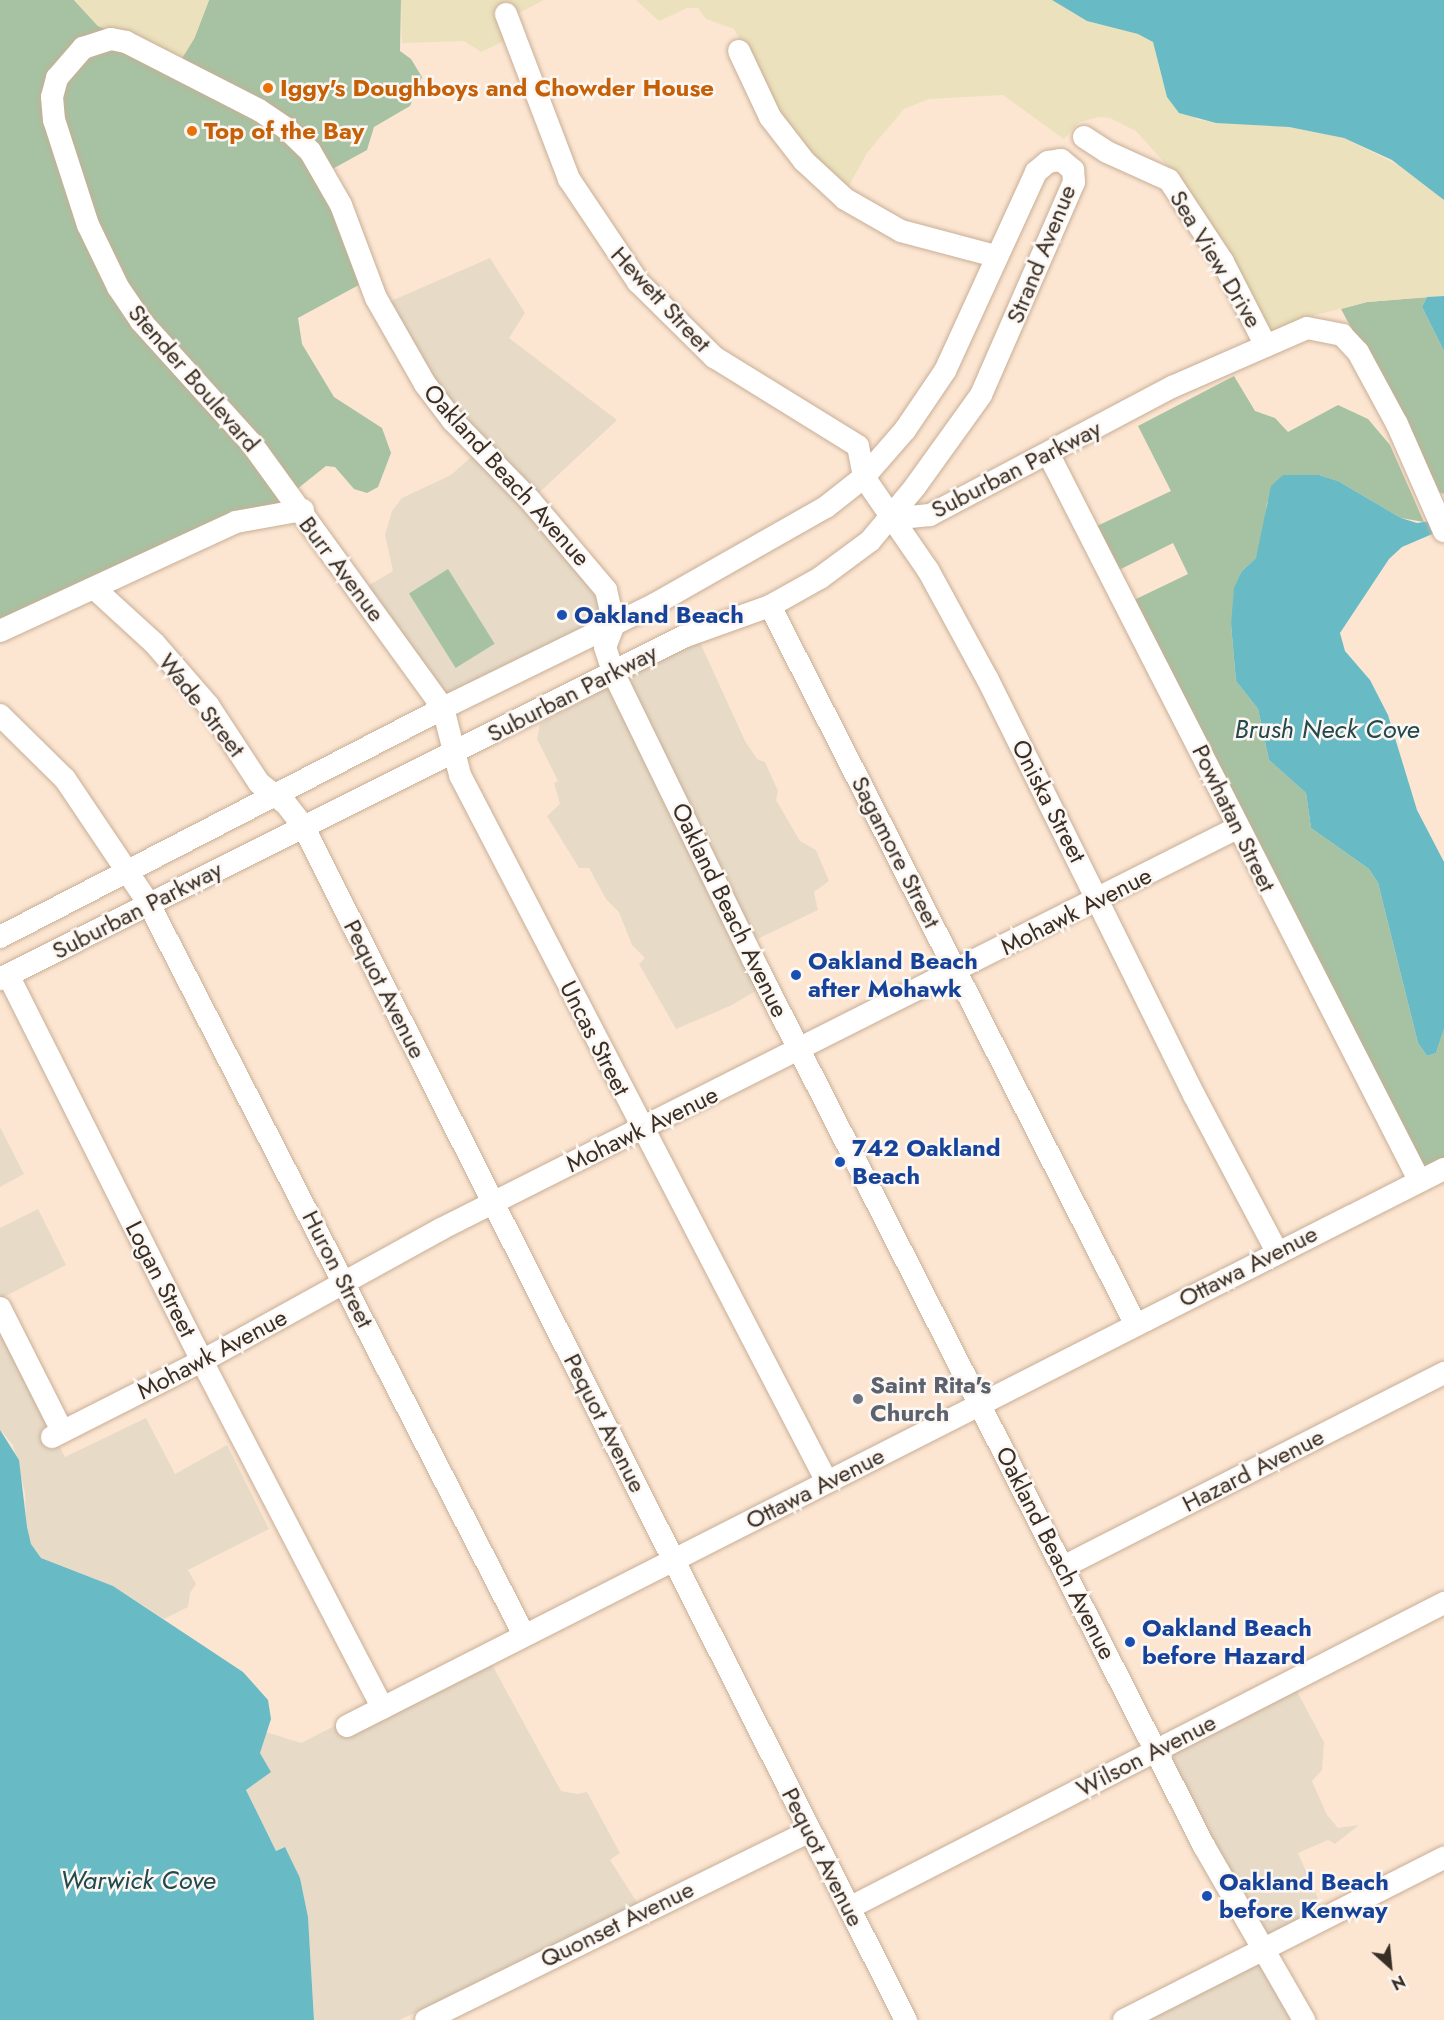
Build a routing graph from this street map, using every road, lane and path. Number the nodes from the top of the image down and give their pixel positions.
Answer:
1 (506, 14) dead end
2 (739, 51) dead end
3 (60, 137) joint
4 (1084, 137) dead end
5 (995, 256) junction
6 (1266, 346) junction
7 (1049, 455) junction
8 (864, 477) junction
9 (303, 510) junction
10 (890, 519) junction
11 (1444, 531) edge
12 (95, 589) junction
13 (770, 606) junction
14 (614, 624) junction
15 (0, 631) edge
16 (613, 672) junction
17 (443, 708) junction
18 (0, 715) edge
19 (454, 752) junction
20 (276, 797) junction
21 (303, 826) junction
22 (1237, 828) junction
23 (129, 872) junction
24 (1098, 899) junction
25 (149, 904) junction
26 (0, 937) edge
27 (957, 972) junction
28 (4, 977) edge
29 (800, 1050) junction
30 (642, 1129) junction
31 (1444, 1169) edge
32 (1419, 1180) junction
33 (494, 1203) junction
34 (1277, 1252) junction
35 (345, 1282) junction
36 (0, 1308) edge
37 (1135, 1323) junction
38 (202, 1361) junction
39 (1444, 1373) edge
40 (981, 1406) junction
41 (826, 1480) junction
42 (674, 1560) junction
43 (1063, 1567) junction
44 (1444, 1603) edge
45 (524, 1635) junction
46 (383, 1708) junction
47 (347, 1726) dead end
48 (1156, 1750) junction
49 (810, 1831) junction
50 (1444, 1858) edge
51 (849, 1908) junction
52 (1263, 1952) junction
53 (426, 2020) edge
54 (906, 2020) edge
55 (1124, 2020) edge
56 (1304, 2020) edge

1 - 8 street, Hewett Street
2 - 5 street
3 - 9 street, Stender Boulevard
3 - 14 street, Oakland Beach Avenue
4 - 6 street, Sea View Drive
5 - 8 street, Strand Avenue
5 - 10 street, Strand Avenue
6 - 7 street, Suburban Parkway
6 - 11 street, Sea View Drive
7 - 10 street, Suburban Parkway
7 - 22 street, Powhatan Street
8 - 10 street, Hewett Street
8 - 14 street, Suburban Parkway
9 - 12 street, Burr Avenue
9 - 17 street, Burr Avenue
10 - 13 street, Suburban Parkway
10 - 24 street, Oniska Street
12 - 15 street, Burr Avenue
12 - 20 street, Wade Street
13 - 16 street, Suburban Parkway
13 - 27 street, Sagamore Street
14 - 16 street, Oakland Beach Avenue
14 - 17 street, Suburban Parkway
16 - 19 street, Suburban Parkway
16 - 29 street, Oakland Beach Avenue
17 - 19 street, Burr Avenue
17 - 20 street, Suburban Parkway
18 - 23 street, Huron Street
19 - 21 street, Suburban Parkway
19 - 30 street, Uncas Street
20 - 21 street, Wade Street
20 - 23 street, Suburban Parkway
21 - 25 street, Suburban Parkway
21 - 33 street, Pequot Avenue
22 - 24 street, Mohawk Avenue
22 - 32 street, Powhatan Street
23 - 25 street, Huron Street
23 - 26 street, Suburban Parkway
24 - 27 street, Mohawk Avenue
24 - 34 street, Oniska Street
25 - 28 street, Suburban Parkway
25 - 35 street, Huron Street
27 - 29 street, Mohawk Avenue
27 - 37 street, Sagamore Street
28 - 38 street, Logan Street
29 - 30 street, Mohawk Avenue
29 - 40 street, Oakland Beach Avenue
30 - 33 street, Mohawk Avenue
30 - 41 street, Uncas Street
31 - 32 street, Ottawa Avenue
32 - 34 street, Ottawa Avenue
33 - 35 street, Mohawk Avenue
33 - 42 street, Pequot Avenue
34 - 37 street, Ottawa Avenue
35 - 38 street, Mohawk Avenue
35 - 45 street, Huron Street
36 - 38 street, Mohawk Avenue
37 - 40 street, Ottawa Avenue
38 - 46 street, Logan Street
39 - 43 street, Hazard Avenue
40 - 41 street, Ottawa Avenue
40 - 43 street, Oakland Beach Avenue
41 - 42 street, Ottawa Avenue
42 - 45 street, Ottawa Avenue
42 - 49 street, Pequot Avenue
43 - 48 street, Oakland Beach Avenue
44 - 48 street, Wilson Avenue
45 - 46 street, Ottawa Avenue
46 - 47 street, Ottawa Avenue
48 - 51 street, Wilson Avenue
48 - 52 street, Oakland Beach Avenue
49 - 51 street, Pequot Avenue
49 - 53 street, Quonset Avenue
50 - 52 street
51 - 54 street, Pequot Avenue
52 - 55 street
52 - 56 street, Oakland Beach Avenue

